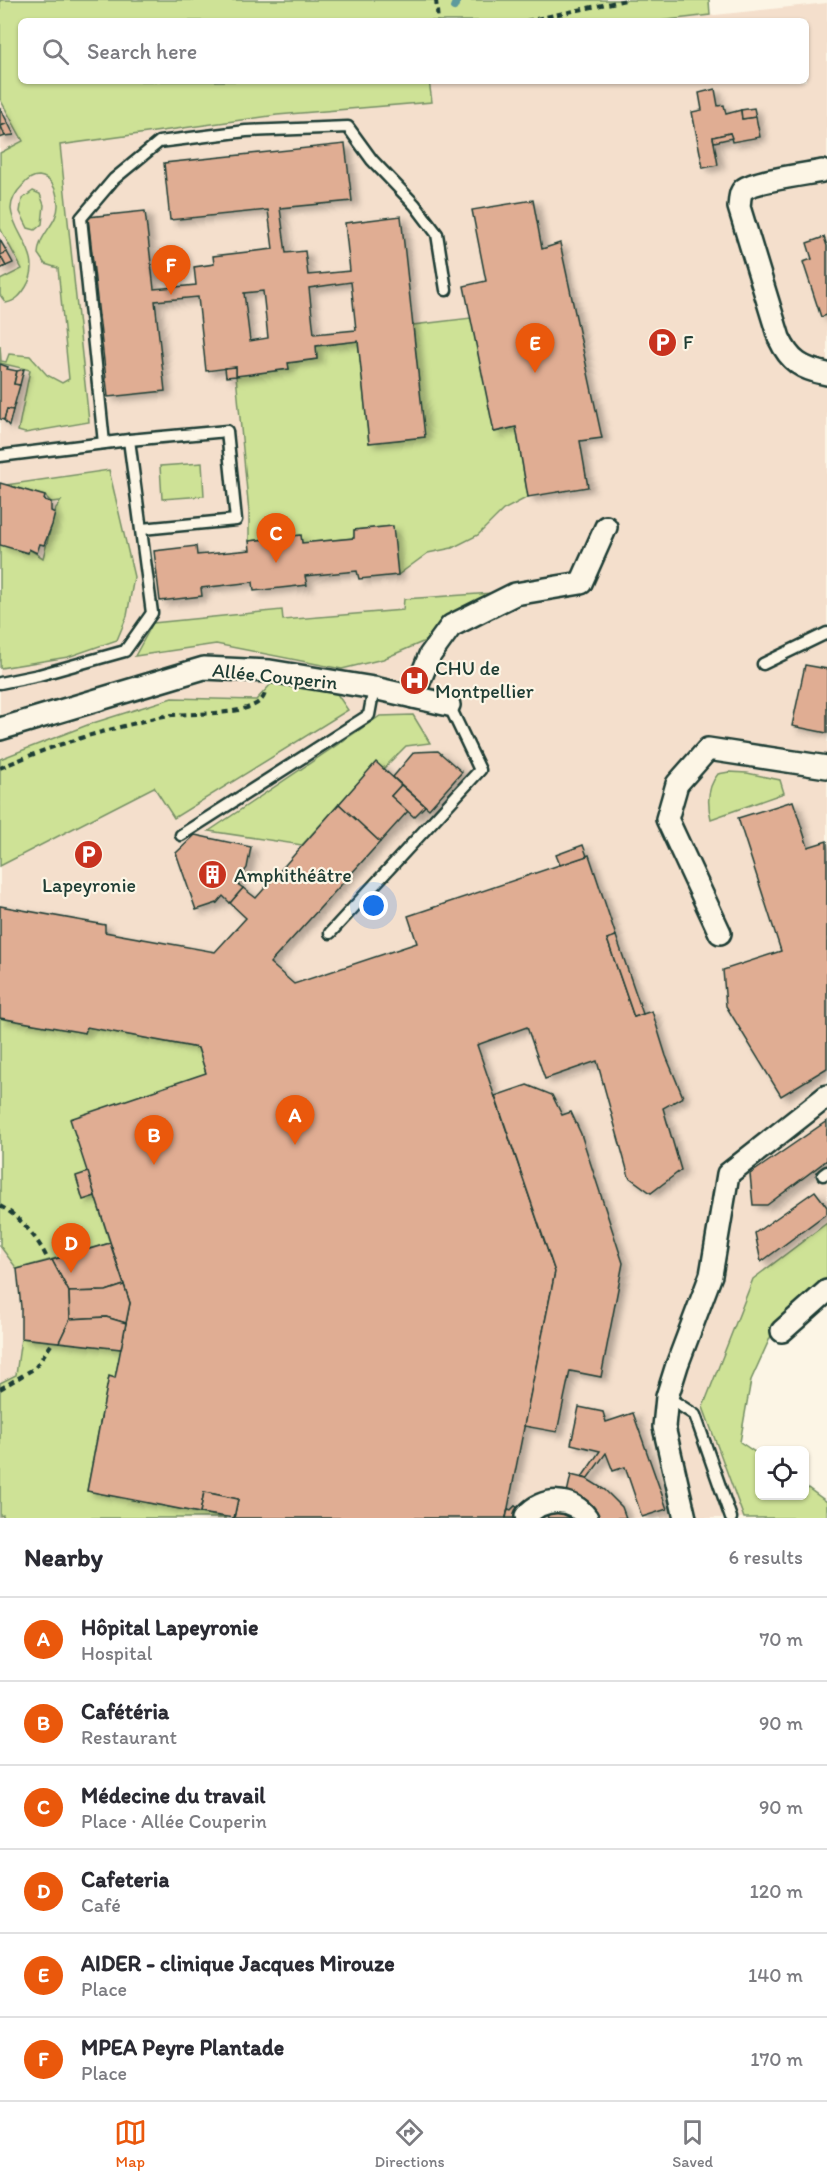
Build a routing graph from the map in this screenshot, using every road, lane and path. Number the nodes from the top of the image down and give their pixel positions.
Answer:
1 (436, 0) edge
2 (626, 0) edge
3 (438, 18) edge
4 (540, 18) edge
5 (822, 171) dead end
6 (446, 290) dead end
7 (827, 374) edge
8 (129, 440) junction
9 (104, 443) junction
10 (0, 456) edge
11 (606, 526) dead end
12 (141, 528) junction
13 (827, 633) edge
14 (763, 664) dead end
15 (270, 671) junction
16 (0, 683) edge
17 (374, 688) junction
18 (413, 697) junction
19 (449, 705) joint
20 (0, 729) edge
21 (827, 767) edge
22 (0, 768) edge
23 (181, 835) dead end
24 (330, 933) dead end
25 (720, 933) dead end
26 (827, 1096) edge
27 (0, 1206) edge
28 (48, 1260) dead end
29 (827, 1291) edge
30 (782, 1331) dead end
31 (53, 1342) dead end
32 (0, 1389) edge
33 (667, 1396) junction
34 (526, 1516) dead end
35 (587, 1518) edge
36 (685, 1518) edge
37 (731, 1518) edge

1 - 3 path
2 - 4 path
5 - 7 street
6 - 9 lane
8 - 9 lane
8 - 12 lane
8 - 12 lane
9 - 10 lane
11 - 18 street
12 - 16 lane
13 - 14 lane
15 - 17 street, Allée Couperin
15 - 20 street, Allée Couperin
15 - 22 path
17 - 18 street, Allée Couperin
17 - 23 lane
18 - 19 street, Allée Couperin
19 - 24 lane
21 - 25 street
26 - 33 street
27 - 28 path
29 - 30 street
31 - 32 path
33 - 36 street
33 - 37 lane
34 - 35 street

